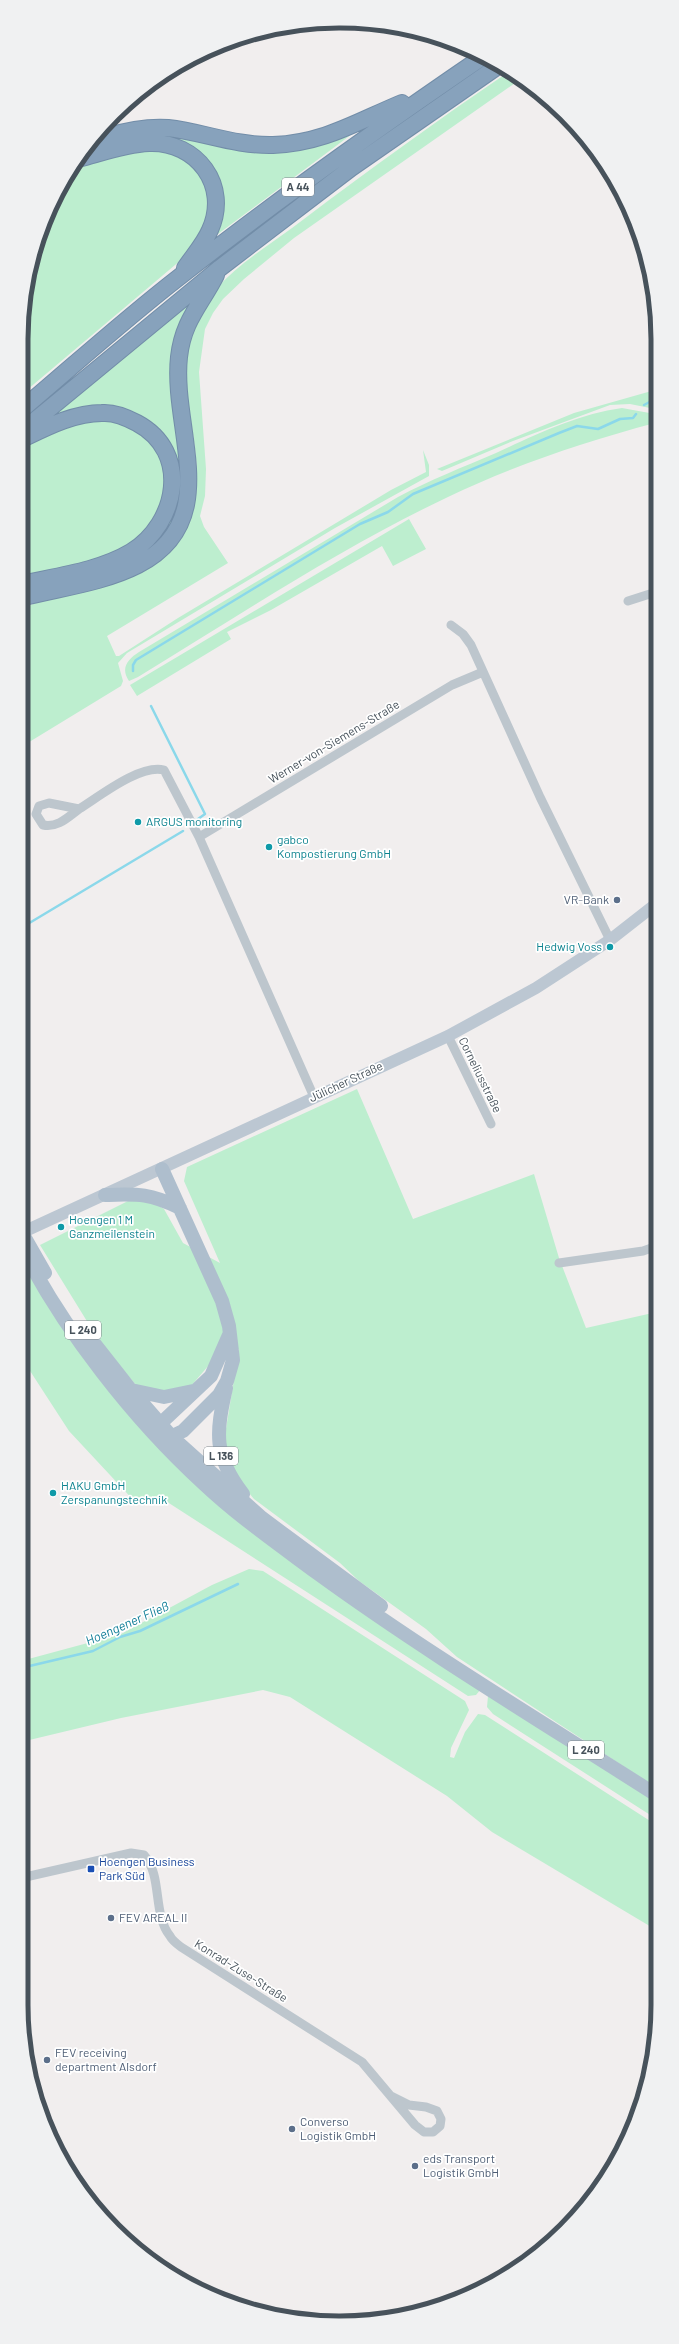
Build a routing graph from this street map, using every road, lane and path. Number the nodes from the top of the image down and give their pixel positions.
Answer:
1 (478, 60) edge
2 (493, 69) edge
3 (419, 100) junction
4 (102, 138) edge
5 (87, 157) edge
6 (220, 268) junction
7 (178, 278) junction
8 (28, 404) edge
9 (28, 426) edge
10 (28, 437) edge
11 (28, 582) edge
12 (38, 593) junction
13 (651, 594) edge
14 (28, 596) edge
15 (28, 600) edge
16 (628, 601) dead end
17 (451, 625) dead end
18 (483, 672) junction
19 (79, 809) dead end
20 (199, 837) junction
21 (651, 908) edge
22 (610, 940) junction
23 (448, 1036) junction
24 (314, 1097) junction
25 (491, 1124) dead end
26 (162, 1168) junction
27 (105, 1195) junction
28 (180, 1208) junction
29 (28, 1229) edge
30 (28, 1247) edge
31 (651, 1248) edge
32 (28, 1256) edge
33 (559, 1263) dead end
34 (41, 1275) junction
35 (230, 1332) junction
36 (227, 1381) junction
37 (131, 1390) junction
38 (198, 1390) junction
39 (162, 1435) junction
40 (262, 1518) junction
41 (468, 1674) junction
42 (651, 1791) edge
43 (28, 1876) edge
44 (391, 2096) junction

1 - 3 highway, A 44
2 - 6 highway, A 44
3 - 4 highway
3 - 7 highway, A 44
5 - 7 highway
6 - 9 highway, A 44
6 - 12 highway
7 - 8 highway, A 44
10 - 11 highway
12 - 14 highway
12 - 15 highway
13 - 16 street
17 - 18 street
18 - 20 street, Werner-von-Siemens-Straße
18 - 22 street
19 - 20 street
20 - 24 street
21 - 22 main road, Jülicher Straße
22 - 23 main road, Jülicher Straße
23 - 24 main road, Jülicher Straße
23 - 25 street, Corneliusstraße
24 - 26 main road, Jülicher Straße
26 - 27 main road, Jülicher Straße
26 - 28 main road, L 136
27 - 28 main road
27 - 29 main road, Jülicher Straße
28 - 35 main road, L 136
30 - 34 main road, L 240, bridge
31 - 33 street
32 - 34 main road, L 240
34 - 37 main road, L 240
34 - 39 main road, L 240
35 - 36 main road, L 136
35 - 38 main road
36 - 39 main road, L 136
36 - 40 main road, L 136
37 - 38 main road
37 - 39 main road, L 240
38 - 39 main road
39 - 40 main road, L 240
39 - 41 main road, L 240
40 - 41 main road, L 240
41 - 42 main road, L 240
43 - 44 street, Konrad-Zuse-Straße
44 - 44 street, Konrad-Zuse-Straße

